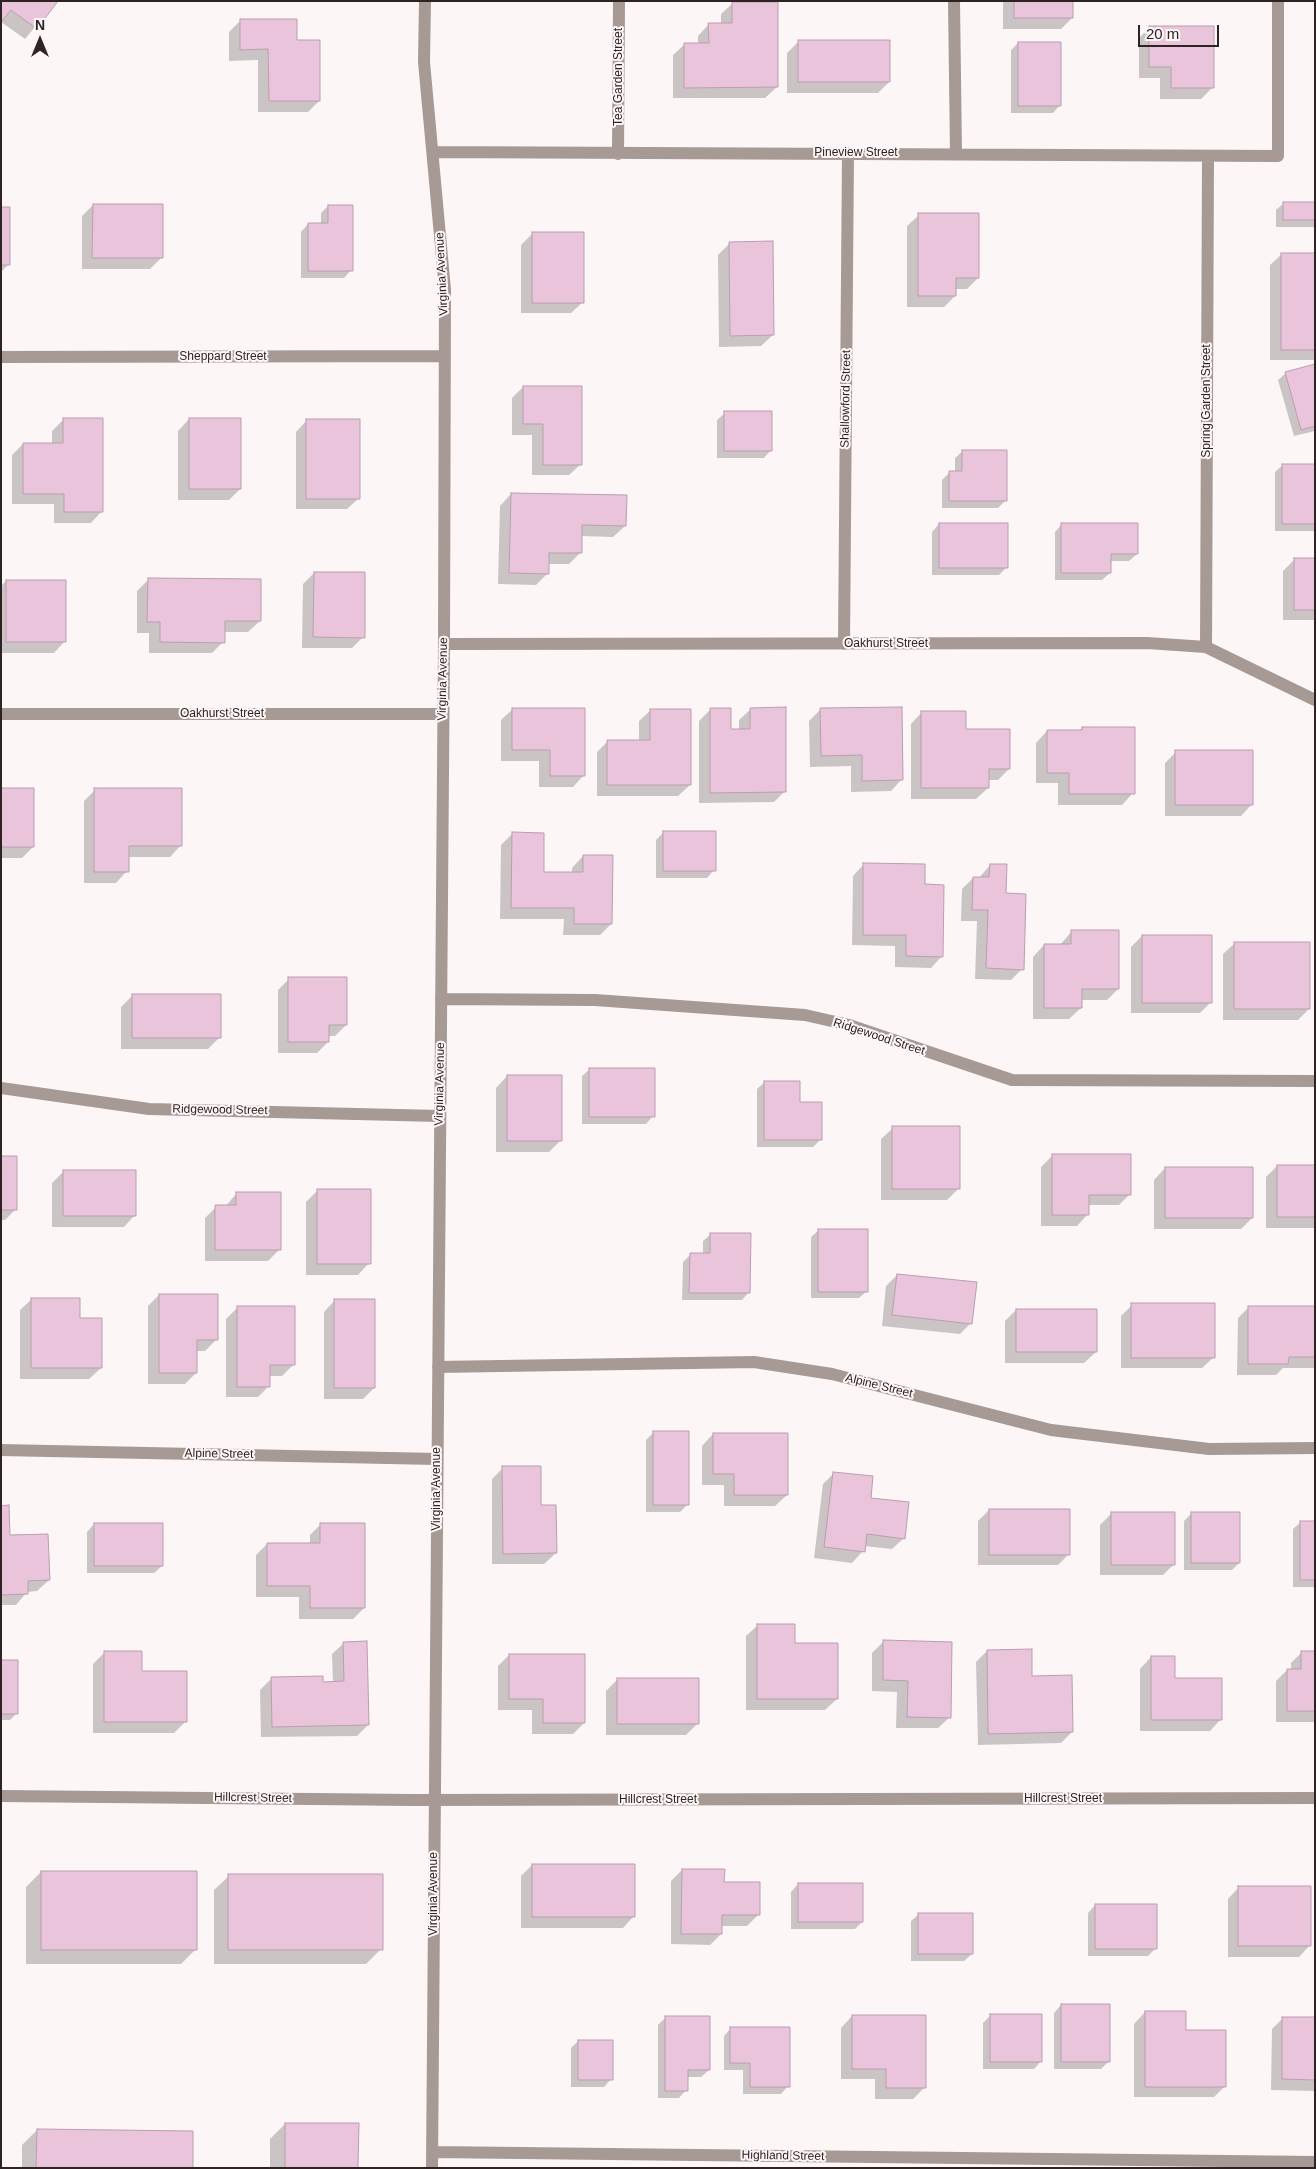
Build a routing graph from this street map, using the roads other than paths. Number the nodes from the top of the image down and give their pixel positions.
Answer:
1 (424, 1) edge
2 (619, 1) edge
3 (954, 1) edge
4 (1278, 1) edge
5 (434, 152) junction
6 (848, 153) junction
7 (618, 154) junction
8 (956, 154) junction
9 (1208, 156) junction
10 (444, 356) junction
11 (1, 357) edge
12 (444, 644) junction
13 (844, 644) junction
14 (1206, 647) junction
15 (1315, 700) edge
16 (1, 714) edge
17 (442, 714) junction
18 (440, 998) junction
19 (1315, 1081) edge
20 (1, 1088) edge
21 (439, 1116) junction
22 (438, 1367) junction
23 (1315, 1448) edge
24 (1, 1450) edge
25 (437, 1459) junction
26 (1, 1796) edge
27 (1315, 1798) edge
28 (435, 1800) junction
29 (432, 2152) junction
30 (1315, 2162) edge
31 (432, 2168) edge

1 - 5 street, Virginia Avenue
2 - 7 street, Tea Garden Street
3 - 8 street
4 - 9 street, Pineview Street
5 - 7 street, Pineview Street
5 - 10 street, Virginia Avenue
6 - 7 street, Pineview Street
6 - 8 street, Pineview Street
6 - 13 street, Shallowford Street
8 - 9 street, Pineview Street
9 - 14 street, Spring Garden Street
10 - 11 street, Sheppard Street
10 - 12 street, Virginia Avenue
12 - 13 street, Oakhurst Street
12 - 17 street, Virginia Avenue
13 - 14 street, Oakhurst Street
14 - 15 street, Oakhurst Street
16 - 17 street, Oakhurst Street
17 - 18 street, Virginia Avenue
18 - 19 street, Ridgewood Street
18 - 21 street, Virginia Avenue
20 - 21 street, Ridgewood Street
21 - 22 street, Virginia Avenue
22 - 23 street, Alpine Street
22 - 25 street, Virginia Avenue
24 - 25 street, Alpine Street
25 - 28 street, Virginia Avenue
26 - 28 street, Hillcrest Street
27 - 28 street, Hillcrest Street
28 - 29 street, Virginia Avenue
29 - 30 street, Highland Street
29 - 31 street, Virginia Avenue

